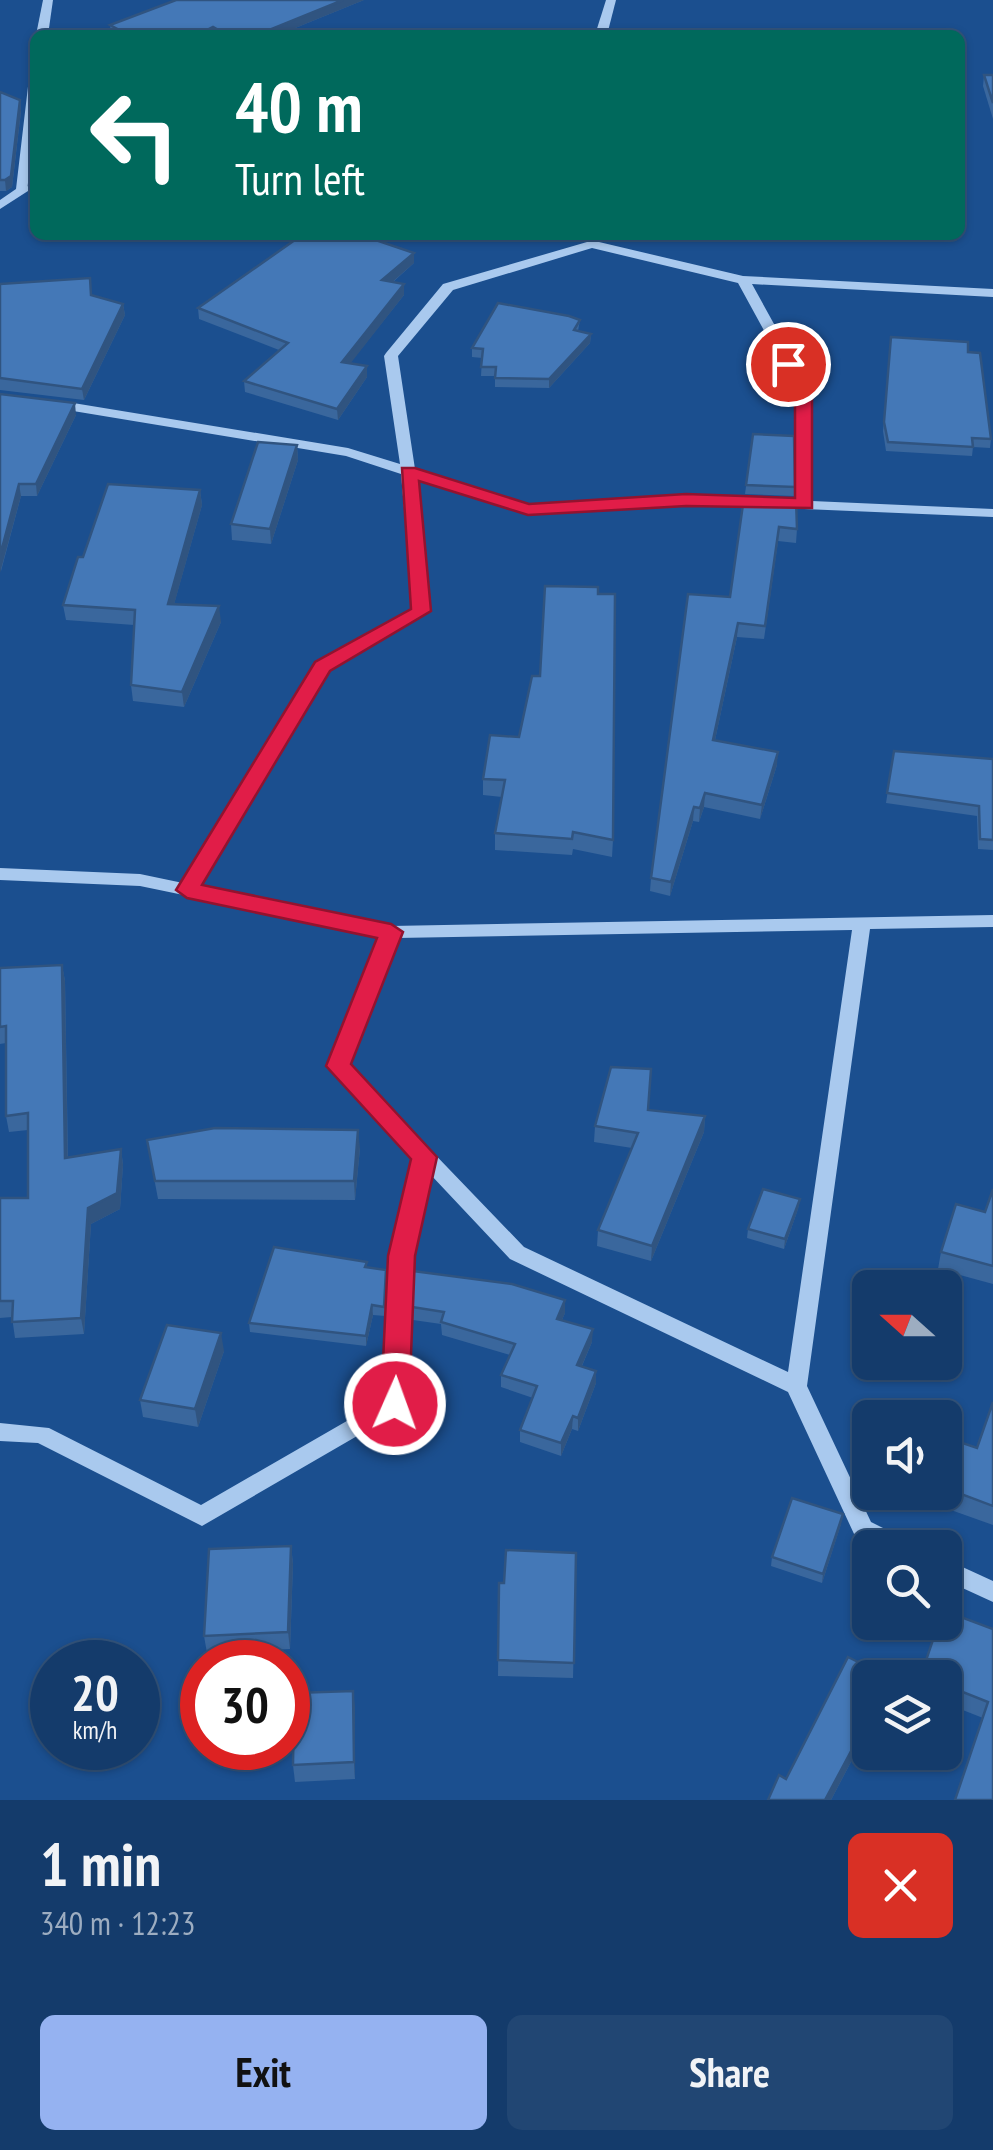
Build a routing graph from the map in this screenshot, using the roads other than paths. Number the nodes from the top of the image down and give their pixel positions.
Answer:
1 (48, 0) edge
2 (610, 0) edge
3 (43, 30) edge
4 (602, 30) edge
5 (30, 121) edge
6 (0, 205) edge
7 (591, 240) edge
8 (598, 240) edge
9 (743, 280) junction
10 (993, 293) edge
11 (39, 402) edge
12 (408, 472) junction
13 (805, 504) junction
14 (993, 513) edge
15 (0, 874) edge
16 (187, 890) junction
17 (993, 921) edge
18 (862, 924) junction
19 (391, 932) junction
20 (424, 1157) junction
21 (796, 1386) junction
22 (0, 1432) edge
23 (865, 1530) edge
24 (962, 1576) edge
25 (993, 1592) edge

1 - 3 street
2 - 4 street
5 - 6 street
7 - 12 street
8 - 9 street
9 - 10 street
9 - 13 street
11 - 12 street
12 - 13 street
12 - 16 street
13 - 14 street
15 - 16 street
16 - 19 street
17 - 18 street
18 - 19 street
18 - 21 street
19 - 20 street
20 - 21 street
20 - 22 street
21 - 23 street
24 - 25 street

